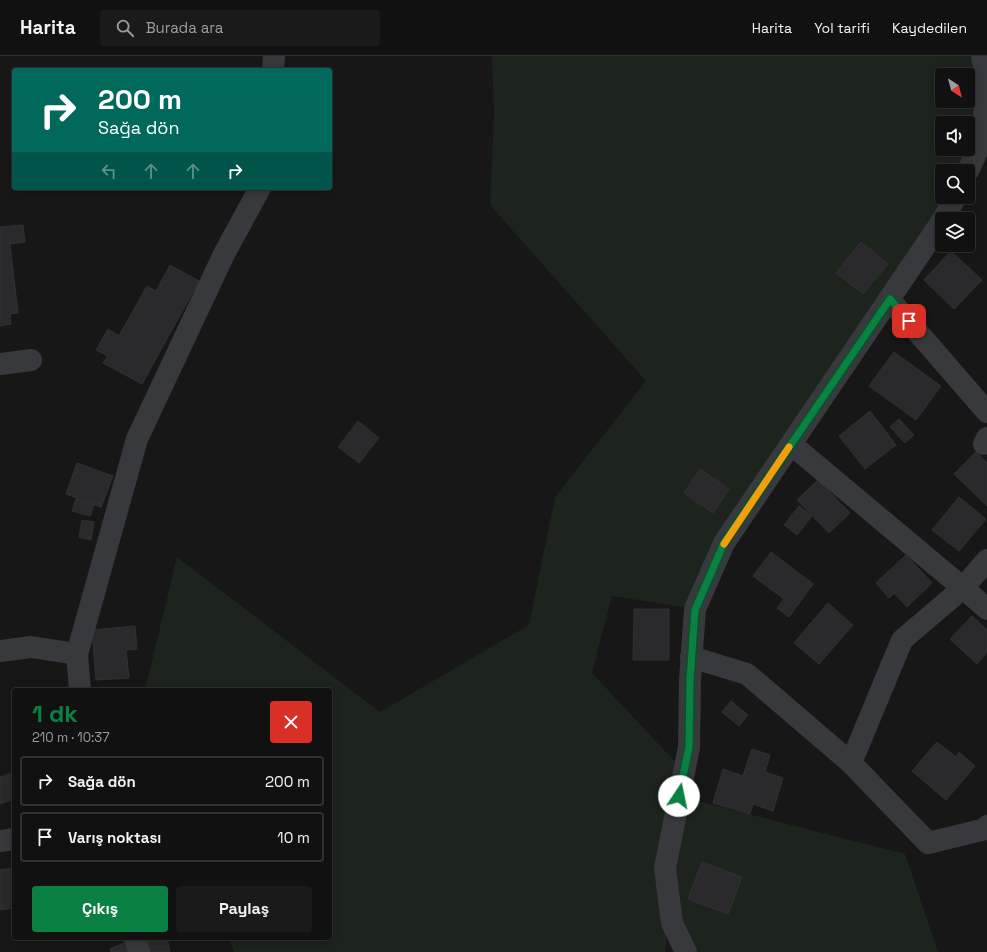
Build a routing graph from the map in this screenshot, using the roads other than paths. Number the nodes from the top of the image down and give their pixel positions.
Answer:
1 (274, 56) edge
2 (982, 56) edge
3 (273, 68) edge
4 (987, 85) edge
5 (971, 164) edge
6 (259, 190) edge
7 (935, 232) edge
8 (890, 299) junction
9 (31, 360) dead end
10 (0, 364) edge
11 (987, 412) edge
12 (791, 444) junction
13 (987, 560) edge
14 (963, 588) junction
15 (987, 609) edge
16 (0, 651) edge
17 (77, 654) junction
18 (691, 657) junction
19 (80, 688) edge
20 (851, 763) junction
21 (987, 826) edge
22 (12, 839) edge
23 (0, 841) edge
24 (136, 940) edge
25 (139, 952) edge
26 (686, 952) edge

1 - 3 street
2 - 4 street
4 - 5 street
6 - 17 street
7 - 8 street
8 - 11 street
8 - 12 street
9 - 10 street
12 - 14 street
12 - 18 street
13 - 14 street
14 - 15 street
14 - 20 street
16 - 17 street
17 - 19 street
18 - 20 street
18 - 26 street
20 - 21 street
22 - 23 street
24 - 25 street

